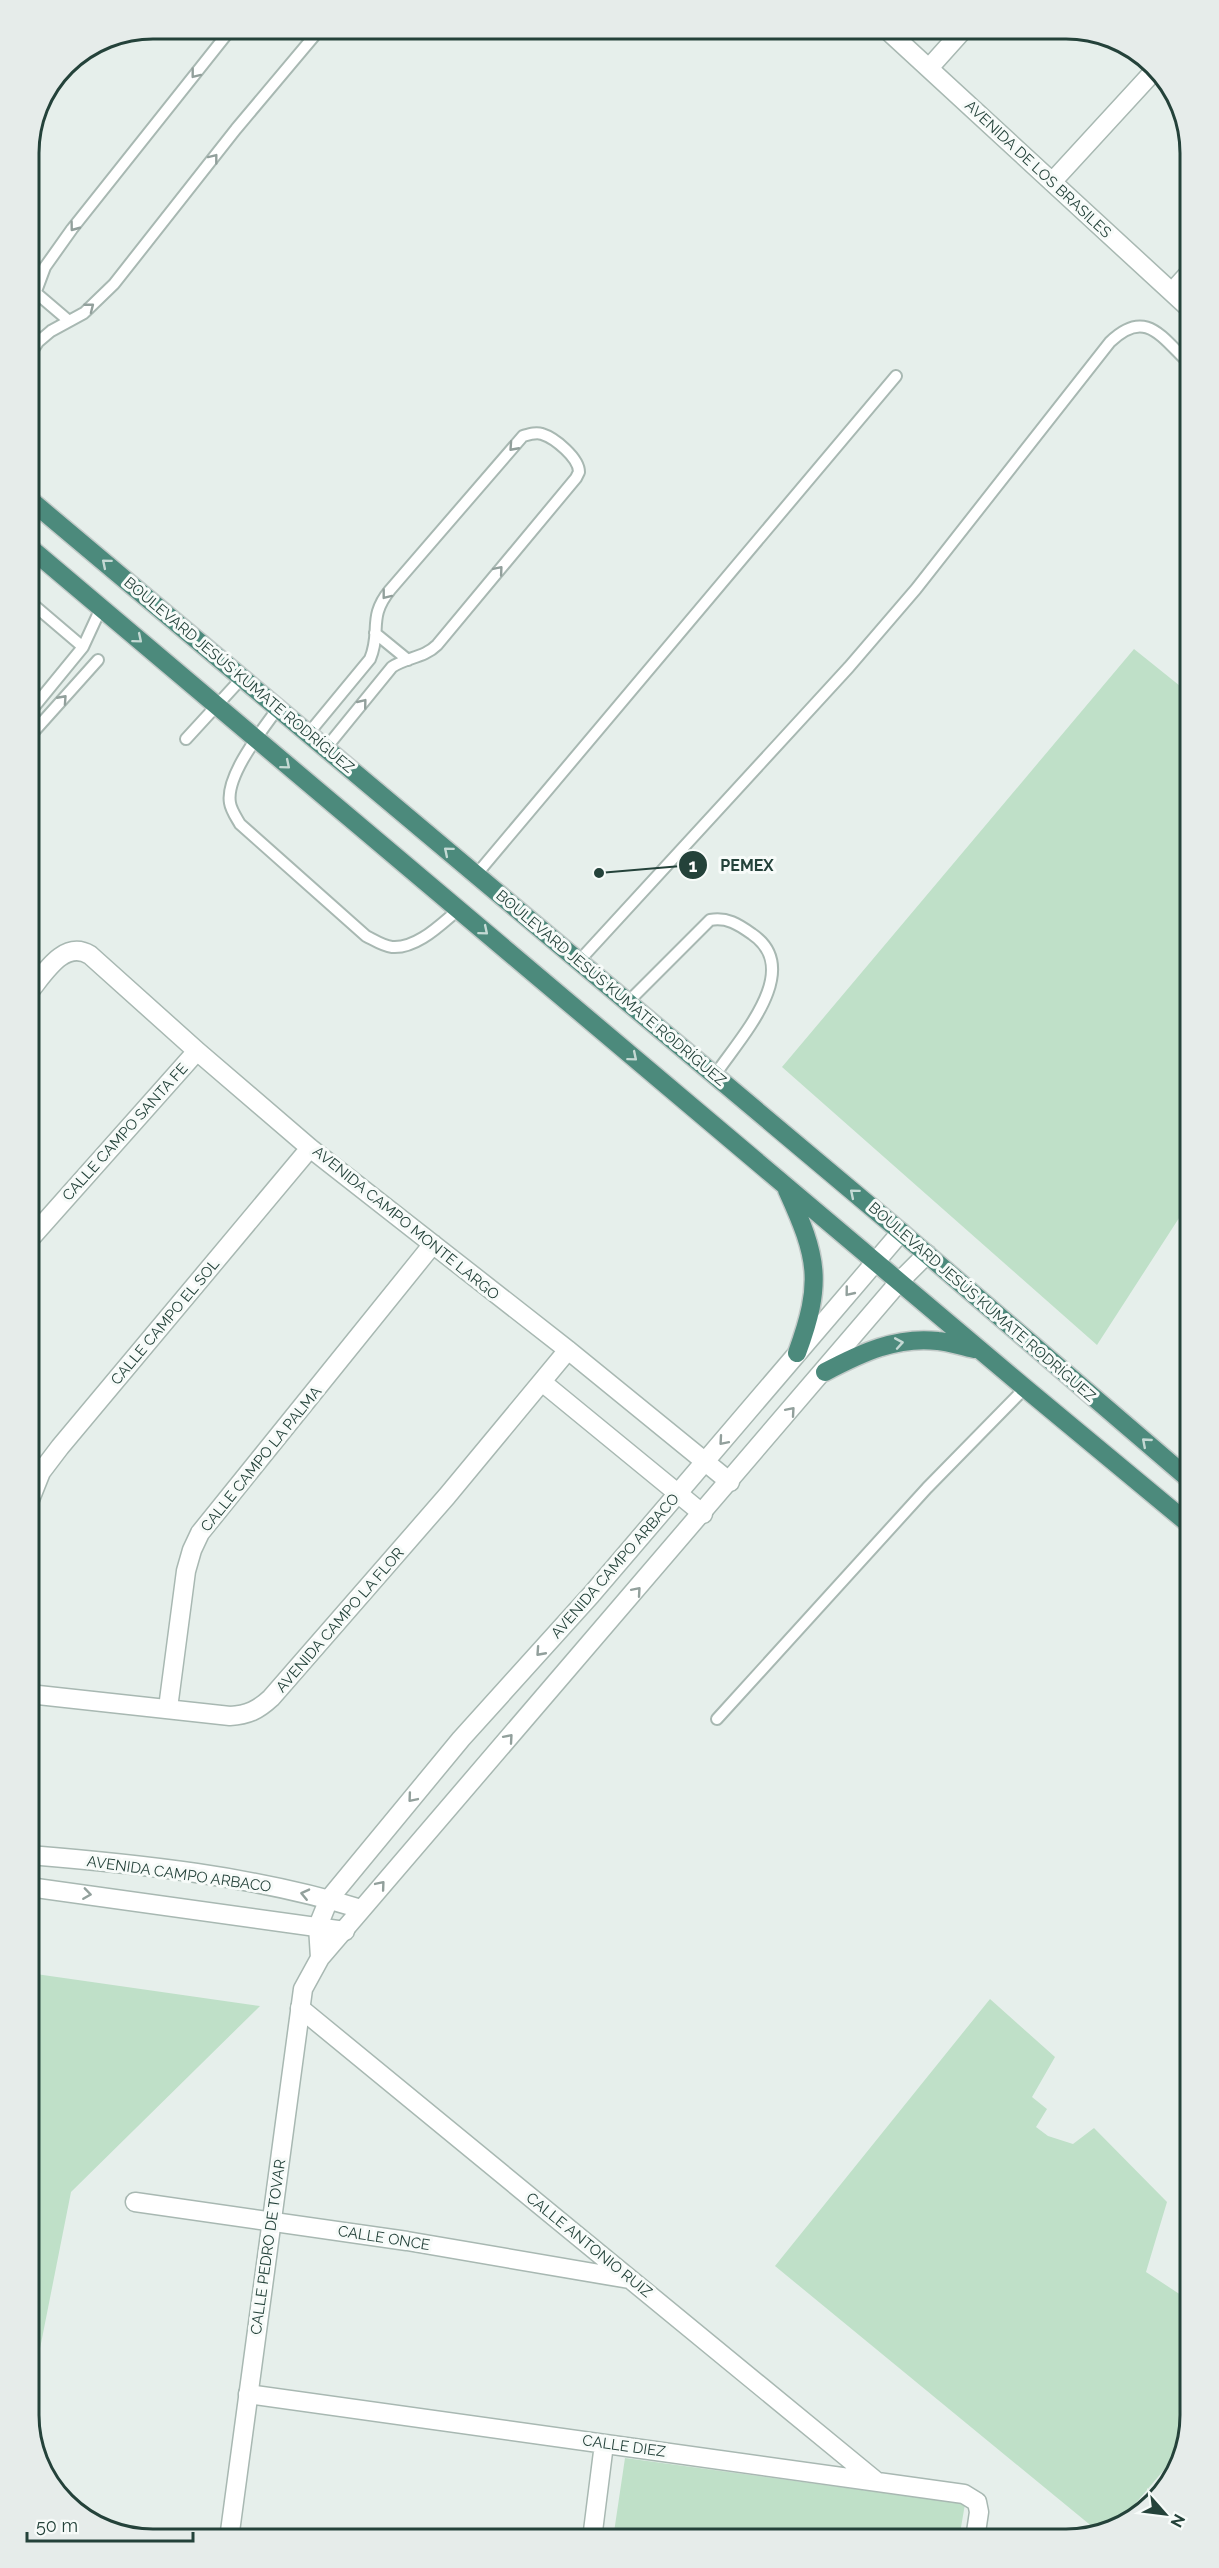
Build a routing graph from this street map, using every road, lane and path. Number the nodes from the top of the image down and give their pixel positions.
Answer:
1 (222, 39) edge
2 (312, 39) edge
3 (896, 39) edge
4 (955, 39) edge
5 (929, 68) junction
6 (1150, 76) edge
7 (1052, 182) junction
8 (39, 282) edge
9 (1180, 284) edge
10 (1172, 292) junction
11 (39, 295) edge
12 (1180, 299) edge
13 (69, 321) junction
14 (39, 344) edge
15 (1180, 354) edge
16 (896, 376) dead end
17 (39, 507) edge
18 (39, 556) edge
19 (100, 608) junction
20 (39, 610) edge
21 (375, 633) junction
22 (83, 647) junction
23 (98, 660) dead end
24 (408, 660) junction
25 (242, 678) junction
26 (39, 701) edge
27 (216, 705) junction
28 (278, 708) junction
29 (39, 726) edge
30 (308, 734) junction
31 (186, 739) dead end
32 (256, 739) junction
33 (326, 748) junction
34 (476, 875) junction
35 (458, 910) junction
36 (579, 961) junction
37 (39, 981) edge
38 (628, 1002) junction
39 (197, 1051) junction
40 (715, 1075) junction
41 (310, 1148) junction
42 (785, 1186) junction
43 (39, 1229) edge
44 (901, 1232) junction
45 (433, 1244) junction
46 (927, 1254) junction
47 (874, 1261) junction
48 (899, 1282) junction
49 (568, 1350) junction
50 (980, 1351) junction
51 (797, 1353) junction
52 (825, 1372) junction
53 (542, 1382) junction
54 (1024, 1388) junction
55 (705, 1462) junction
56 (1180, 1471) edge
57 (39, 1479) edge
58 (730, 1482) junction
59 (678, 1493) junction
60 (703, 1514) junction
61 (1180, 1516) edge
62 (39, 1695) edge
63 (168, 1708) junction
64 (717, 1719) dead end
65 (39, 1856) edge
66 (39, 1888) edge
67 (328, 1899) junction
68 (361, 1909) junction
69 (318, 1926) junction
70 (345, 1931) junction
71 (320, 1958) junction
72 (300, 2008) junction
73 (135, 2202) dead end
74 (272, 2222) junction
75 (631, 2280) junction
76 (248, 2394) junction
77 (604, 2444) junction
78 (877, 2481) junction
79 (230, 2529) edge
80 (593, 2529) edge
81 (976, 2529) edge

1 -> 8 lane
13 -> 2 lane
3 - 5 street, AVENIDA DE LOS BRASILES
4 - 5 street
5 - 7 street, AVENIDA DE LOS BRASILES
6 - 7 street
7 - 10 street, AVENIDA DE LOS BRASILES
9 - 10 street
10 - 12 street, AVENIDA DE LOS BRASILES
11 - 13 lane
13 - 14 lane
15 - 36 lane
16 - 34 lane
25 -> 17 highway, BOULEVARD JESÚS KUMATE RODRÍGUEZ
18 - 19 highway
19 - 22 lane
19 -> 27 highway
20 - 22 lane
21 - 24 lane
24 -> 21 lane
21 - 30 lane
22 - 26 lane
29 -> 23 lane
33 -> 24 lane
25 - 27 lane
25 - 28 highway, BOULEVARD JESÚS KUMATE RODRÍGUEZ
27 - 31 lane
27 - 32 highway
28 - 30 highway, BOULEVARD JESÚS KUMATE RODRÍGUEZ
28 - 32 lane
30 - 33 highway, BOULEVARD JESÚS KUMATE RODRÍGUEZ
32 -> 35 highway
32 - 35 lane
34 -> 33 highway, BOULEVARD JESÚS KUMATE RODRÍGUEZ
34 - 36 highway, BOULEVARD JESÚS KUMATE RODRÍGUEZ
35 -> 42 highway
36 - 38 highway, BOULEVARD JESÚS KUMATE RODRÍGUEZ
37 - 39 street, AVENIDA CAMPO MONTE LARGO
38 - 40 highway, BOULEVARD JESÚS KUMATE RODRÍGUEZ
38 - 40 lane
39 - 41 street, AVENIDA CAMPO MONTE LARGO
39 - 43 street, CALLE CAMPO SANTA FE
44 -> 40 highway, BOULEVARD JESÚS KUMATE RODRÍGUEZ
41 - 45 street, AVENIDA CAMPO MONTE LARGO
41 - 57 street, CALLE CAMPO EL SOL
42 - 47 highway
42 - 51 highway
44 - 46 highway, BOULEVARD JESÚS KUMATE RODRÍGUEZ
44 - 47 street, AVENIDA CAMPO ARBACO
45 - 49 street, AVENIDA CAMPO MONTE LARGO
45 - 63 street, CALLE CAMPO LA PALMA
46 - 48 street
56 -> 46 highway, BOULEVARD JESÚS KUMATE RODRÍGUEZ
47 - 48 highway
47 -> 51 street, AVENIDA CAMPO ARBACO
48 - 50 highway
48 - 52 street
49 - 53 street, AVENIDA CAMPO LA FLOR
49 - 55 street, AVENIDA CAMPO MONTE LARGO
52 -> 50 highway
50 - 54 highway
51 -> 55 street, AVENIDA CAMPO ARBACO
58 -> 52 street
53 - 59 street
53 - 63 street, AVENIDA CAMPO LA FLOR
54 - 61 highway
54 - 64 lane
55 - 58 street, AVENIDA CAMPO MONTE LARGO
55 - 59 street, AVENIDA CAMPO ARBACO
58 - 60 street
59 - 60 street
59 -> 67 street, AVENIDA CAMPO ARBACO
68 -> 60 street
62 - 63 street, AVENIDA CAMPO LA FLOR
67 -> 65 street, AVENIDA CAMPO ARBACO
66 -> 69 street
67 - 68 street, AVENIDA CAMPO ARBACO
67 - 69 street, AVENIDA CAMPO ARBACO
68 - 70 street
69 - 70 street
69 - 71 street
70 - 71 street, CALLE PEDRO DE TOVAR
71 - 72 street, CALLE PEDRO DE TOVAR
72 - 74 street, CALLE PEDRO DE TOVAR
72 - 75 street, CALLE ANTONIO RUIZ
73 - 74 street, CALLE ONCE
74 - 75 street, CALLE ONCE
74 - 76 street, CALLE PEDRO DE TOVAR
75 - 78 street, CALLE ANTONIO RUIZ
76 - 77 street, CALLE DIEZ
76 - 79 street, CALLE PEDRO DE TOVAR
77 - 78 street, CALLE DIEZ
77 - 80 street
78 - 81 street, CALLE DIEZ

